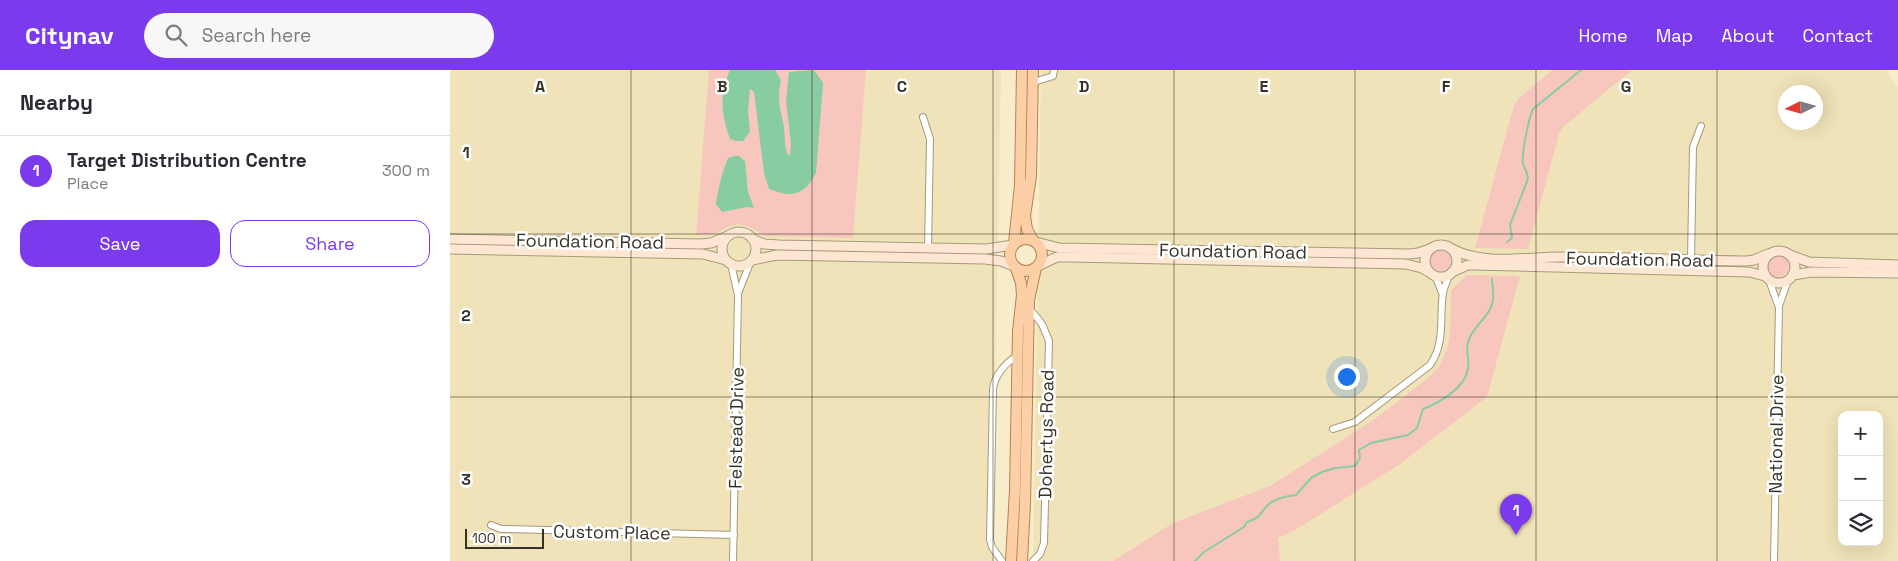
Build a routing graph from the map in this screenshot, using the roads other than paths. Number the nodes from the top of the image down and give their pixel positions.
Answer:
1 (1022, 70) edge
2 (1033, 70) edge
3 (1054, 70) edge
4 (1033, 86) junction
5 (923, 118) dead end
6 (1701, 126) dead end
7 (728, 236) junction
8 (450, 239) edge
9 (752, 239) junction
10 (1035, 241) junction
11 (1014, 244) junction
12 (822, 246) junction
13 (928, 248) junction
14 (1430, 249) junction
15 (450, 250) edge
16 (1452, 250) junction
17 (1768, 254) junction
18 (1790, 255) junction
19 (822, 257) junction
20 (1691, 260) junction
21 (751, 261) junction
22 (728, 262) junction
23 (1898, 265) edge
24 (1015, 267) junction
25 (1037, 267) junction
26 (1430, 272) junction
27 (1451, 273) junction
28 (1898, 273) edge
29 (1790, 277) junction
30 (1767, 278) junction
31 (738, 295) junction
32 (1442, 297) junction
33 (1779, 306) junction
34 (1029, 308) junction
35 (1017, 356) junction
36 (1333, 429) dead end
37 (491, 525) dead end
38 (734, 535) junction
39 (733, 561) edge
40 (1002, 561) edge
41 (1011, 561) edge
42 (1022, 561) edge
43 (1033, 561) edge
44 (1774, 561) edge

1 - 11 main road
2 - 4 main road
3 - 4 street
4 - 10 main road
5 - 13 street
6 - 20 street
7 - 8 street, Foundation Road
7 - 9 street
7 - 22 street
9 - 12 street
9 - 21 street
10 - 11 main road
10 - 14 street, Foundation Road
10 - 25 main road
11 - 13 street
11 - 24 main road
12 - 13 street
12 - 19 street
14 - 16 street
14 - 26 street
15 - 22 street, Foundation Road
16 - 20 street, Foundation Road
16 - 27 street
17 - 18 street
17 - 20 street, Foundation Road
17 - 30 street
18 - 23 street
18 - 29 street
19 - 21 street
19 - 24 street
21 - 22 street
21 - 31 street, Felstead Drive
22 - 31 street, Felstead Drive
24 - 25 main road
24 - 35 main road, Dohertys Road
25 - 26 street, Foundation Road
25 - 34 main road, Dohertys Road
26 - 27 street
26 - 32 street
27 - 30 street, Foundation Road
27 - 32 street
28 - 29 street
29 - 30 street
29 - 33 street, National Drive
30 - 33 street, National Drive
31 - 38 street, Felstead Drive
32 - 36 street
33 - 44 street, National Drive
34 - 42 main road, Dohertys Road
34 - 43 street, Dohertys Road
35 - 40 street, Dohertys Road
35 - 41 main road, Dohertys Road
37 - 38 street, Custom Place
38 - 39 street, Felstead Drive

